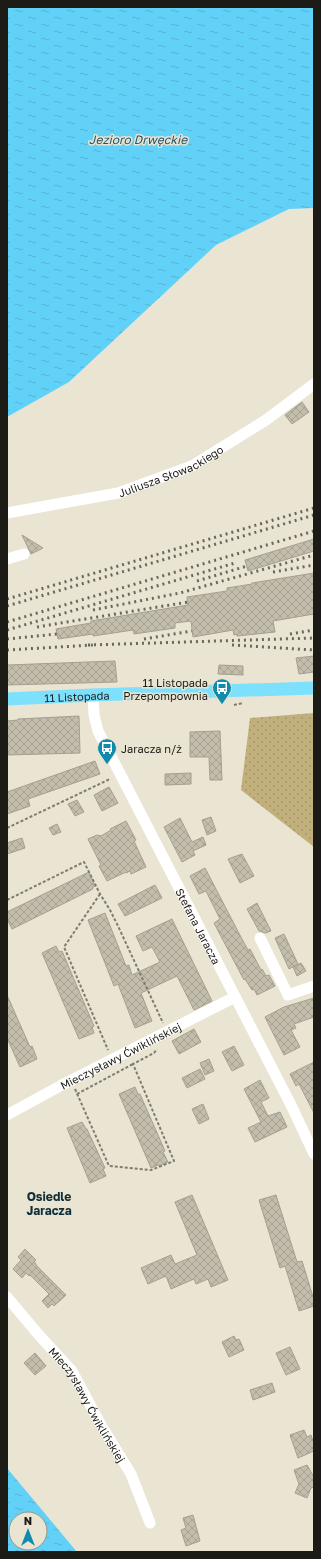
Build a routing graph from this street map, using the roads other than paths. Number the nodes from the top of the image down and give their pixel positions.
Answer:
1 (314, 384) edge
2 (7, 513) edge
3 (24, 554) dead end
4 (7, 559) edge
5 (314, 688) edge
6 (93, 695) junction
7 (7, 699) edge
8 (260, 938) dead end
9 (314, 986) edge
10 (235, 997) junction
11 (7, 1115) edge
12 (314, 1154) edge
13 (7, 1297) edge
14 (150, 1523) dead end

1 - 2 street, Juliusza Słowackiego
3 - 4 street
5 - 6 main road, 11 Listopada
6 - 7 main road, 11 Listopada
6 - 10 street, Stefana Jaracza
8 - 9 street
10 - 11 street, Mieczysławy Ćwiklińskiej
10 - 12 street, Stefana Jaracza
13 - 14 street, Mieczysławy Ćwiklińskiej

